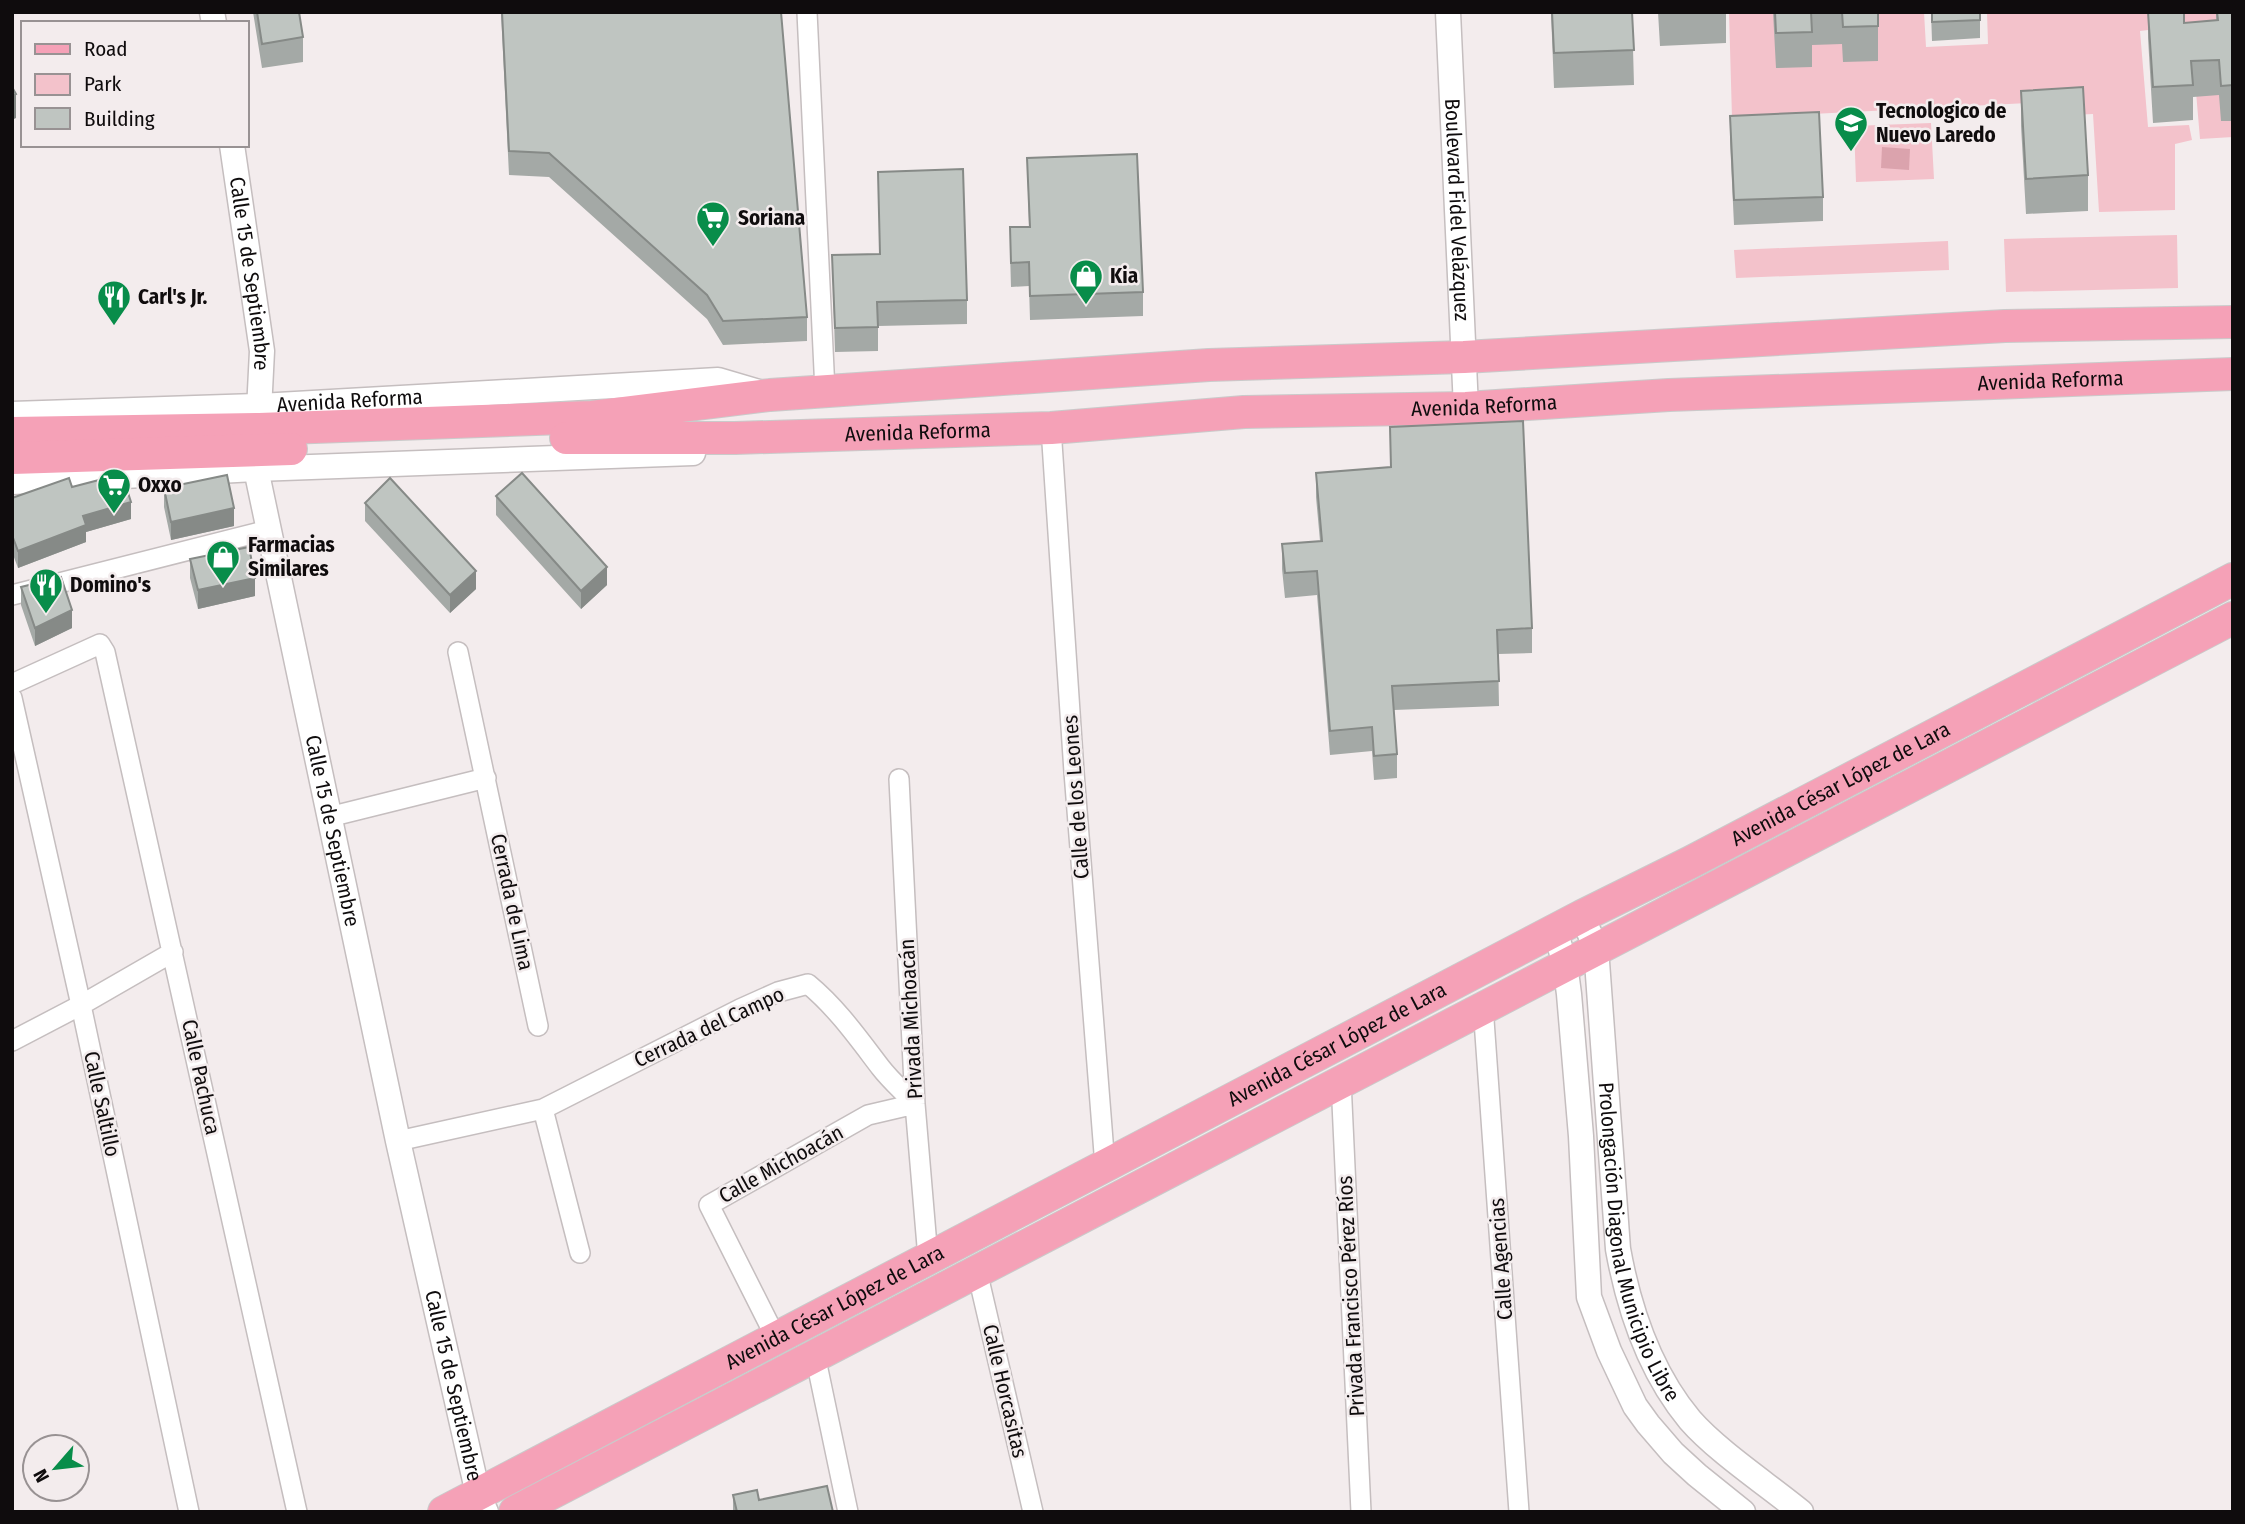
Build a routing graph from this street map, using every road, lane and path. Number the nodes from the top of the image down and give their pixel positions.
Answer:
1 (807, 12) edge
2 (1448, 12) edge
3 (232, 147) edge
4 (2233, 322) edge
5 (1464, 357) junction
6 (2233, 374) edge
7 (824, 391) junction
8 (1466, 408) junction
9 (12, 414) edge
10 (1051, 428) junction
11 (12, 433) edge
12 (258, 439) junction
13 (12, 458) edge
14 (12, 482) edge
15 (268, 530) junction
16 (2233, 579) edge
17 (12, 595) edge
18 (2233, 618) edge
19 (458, 652) dead end
20 (12, 684) edge
21 (12, 698) edge
22 (486, 778) junction
23 (899, 779) dead end
24 (329, 817) junction
25 (1568, 923) junction
26 (1596, 948) junction
27 (173, 951) junction
28 (1565, 964) junction
29 (81, 1005) junction
30 (1483, 1006) junction
31 (538, 1026) dead end
32 (12, 1041) edge
33 (1341, 1081) junction
34 (915, 1104) junction
35 (543, 1109) junction
36 (1581, 1136) junction
37 (1610, 1137) junction
38 (398, 1141) junction
39 (1105, 1166) junction
40 (580, 1253) dead end
41 (929, 1258) junction
42 (977, 1270) junction
43 (776, 1338) junction
44 (815, 1355) junction
45 (482, 1503) edge
46 (189, 1512) edge
47 (297, 1512) edge
48 (444, 1512) edge
49 (515, 1512) edge
50 (848, 1512) edge
51 (1033, 1512) edge
52 (1361, 1512) edge
53 (1519, 1512) edge
54 (1743, 1512) edge
55 (1801, 1512) edge

1 - 7 street
2 - 5 street, Boulevard Fidel Velázquez
3 - 12 street, Calle 15 de Septiembre
4 - 5 main road, Avenida Reforma
5 - 7 main road, Avenida Reforma
5 - 8 street, Boulevard Fidel Velázquez
6 - 8 main road, Avenida Reforma
7 - 12 main road, Avenida Reforma
8 - 10 main road, Avenida Reforma
9 - 12 street, Avenida Reforma
10 - 12 main road, Avenida Reforma
10 - 39 street, Calle de los Leones
11 - 12 main road, Avenida Reforma
12 - 13 main road, Avenida Reforma
12 - 14 street, Avenida Reforma
12 - 15 street, Calle 15 de Septiembre
15 - 17 street
15 - 24 street, Calle 15 de Septiembre
16 - 25 main road, Avenida César López de Lara
18 - 26 main road, Avenida César López de Lara
19 - 22 street, Cerrada de Lima
20 - 27 street, Calle Pachuca
21 - 29 street, Calle Saltillo
22 - 24 street
22 - 31 street, Cerrada de Lima
23 - 34 street, Privada Michoacán
24 - 38 street, Calle 15 de Septiembre
25 - 26 street, Prolongación Diagonal Municipio Libre
25 - 28 street, Prolongación Diagonal Municipio Libre
25 - 39 main road, Avenida César López de Lara
26 - 28 main road, Avenida César López de Lara
26 - 37 street, Prolongación Diagonal Municipio Libre
27 - 29 street
27 - 47 street, Calle Pachuca
28 - 30 main road, Avenida César López de Lara
28 - 36 street, Prolongación Diagonal Municipio Libre
29 - 32 street
29 - 46 street, Calle Saltillo
30 - 33 main road, Avenida César López de Lara
30 - 53 street, Calle Agencias
33 - 42 main road, Avenida César López de Lara
33 - 52 street, Privada Francisco Pérez Ríos
34 - 35 street, Cerrada del Campo
34 - 41 street, Privada Michoacán
34 - 43 street, Calle Michoacán
35 - 38 street, Cerrada del Campo
35 - 40 street
36 - 37 street
36 - 54 street, Prolongación Diagonal Municipio Libre
37 - 55 street, Prolongación Diagonal Municipio Libre
38 - 45 street, Calle 15 de Septiembre
39 - 41 main road, Avenida César López de Lara
41 - 43 main road, Avenida César López de Lara
42 - 44 main road, Avenida César López de Lara
42 - 51 street, Calle Horcasitas
43 - 45 main road, Avenida César López de Lara
44 - 49 main road, Avenida César López de Lara
44 - 50 street
45 - 48 main road, Avenida César López de Lara

